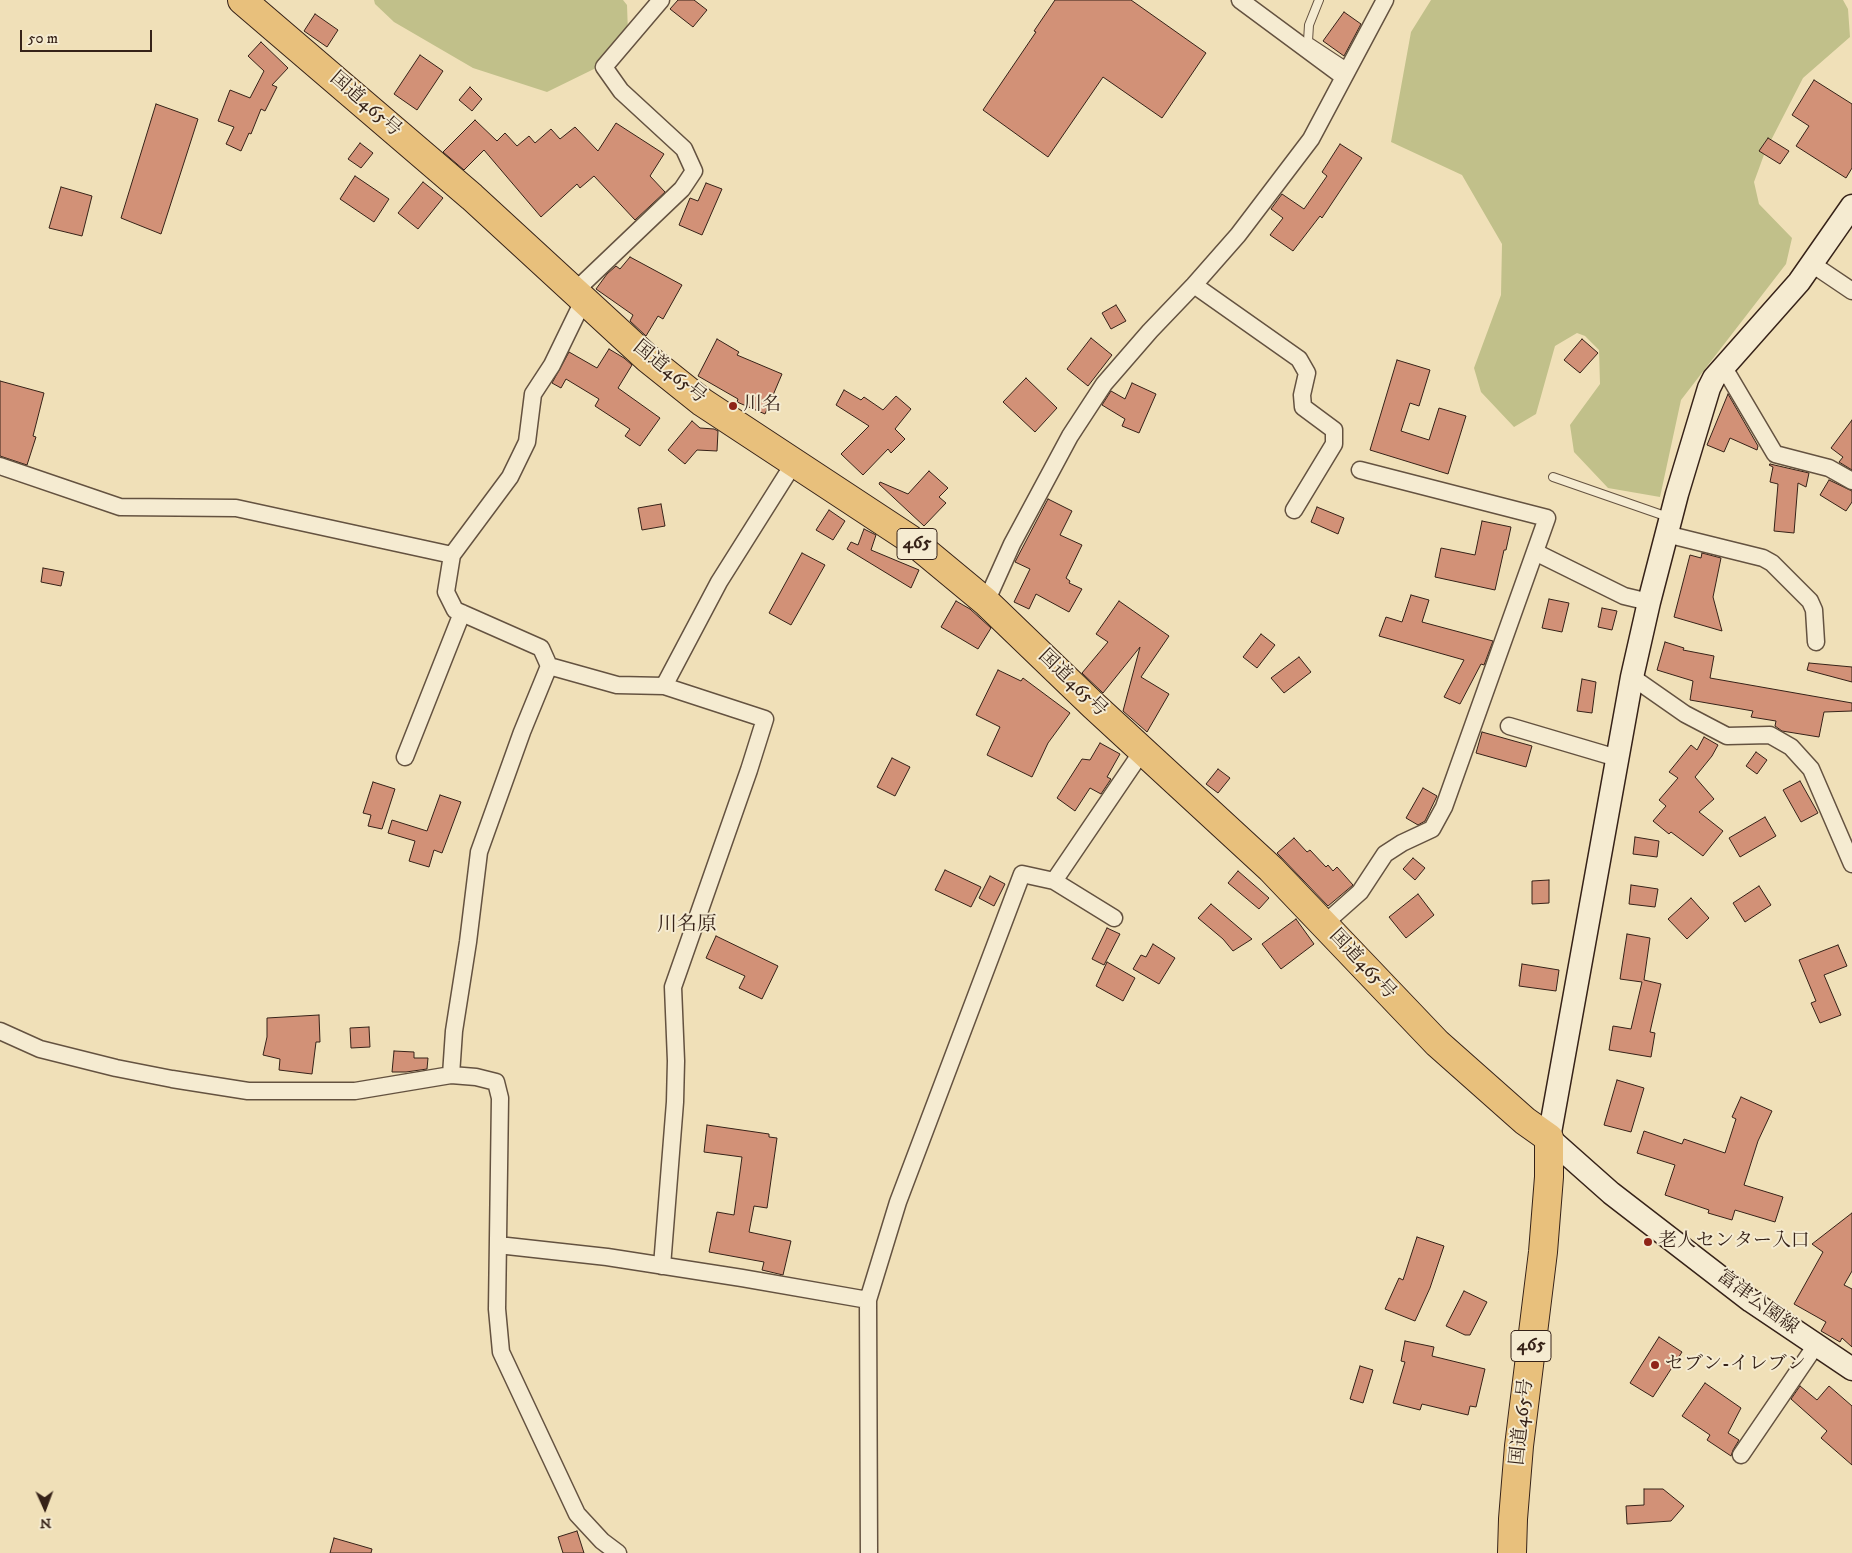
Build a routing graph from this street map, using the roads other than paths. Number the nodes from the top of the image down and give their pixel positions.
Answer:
1 (242, 0) edge
2 (662, 0) edge
3 (1240, 0) edge
4 (1320, 0) edge
5 (1385, 0) edge
6 (1346, 73) junction
7 (1852, 206) edge
8 (1812, 264) junction
9 (1194, 286) junction
10 (1852, 291) edge
11 (580, 295) junction
12 (1723, 366) junction
13 (794, 463) junction
14 (0, 466) edge
15 (1360, 470) dead end
16 (1553, 477) dead end
17 (1852, 481) edge
18 (1294, 510) dead end
19 (1668, 526) junction
20 (1535, 552) junction
21 (452, 555) junction
22 (986, 602) junction
23 (1649, 602) junction
24 (462, 613) junction
25 (1816, 642) dead end
26 (549, 666) junction
27 (1632, 677) junction
28 (664, 686) junction
29 (1509, 726) dead end
30 (1143, 750) junction
31 (405, 757) dead end
32 (1617, 758) junction
33 (1852, 864) edge
34 (1054, 881) junction
35 (1114, 918) dead end
36 (1324, 924) junction
37 (0, 1031) edge
38 (451, 1075) junction
39 (1549, 1138) junction
40 (498, 1245) junction
41 (662, 1266) junction
42 (868, 1300) junction
43 (1816, 1345) junction
44 (1852, 1369) edge
45 (1741, 1456) dead end
46 (618, 1553) edge
47 (868, 1553) edge
48 (1512, 1553) edge

1 - 11 highway, 国道465号 / 465
2 - 11 street
3 - 6 street
4 - 6 lane
5 - 6 street
6 - 9 street
7 - 8 street
8 - 10 street
8 - 12 street
9 - 18 street
9 - 22 street
11 - 13 highway, 国道465号 / 465
11 - 21 street
12 - 17 street
12 - 19 street
13 - 22 highway, 国道465号 / 465
13 - 28 street
14 - 21 street
15 - 20 street
16 - 19 lane
19 - 23 street
19 - 25 street
20 - 23 street
20 - 36 street
21 - 24 street
22 - 30 highway, 国道465号 / 465
23 - 27 street
24 - 26 street
24 - 31 street
26 - 28 street
26 - 38 street
27 - 32 street
27 - 33 street
28 - 41 street
29 - 32 street
30 - 34 street
30 - 36 highway, 国道465号 / 465
32 - 39 street
34 - 35 street
34 - 42 street
36 - 39 highway, 国道465号 / 465
37 - 38 street
38 - 40 street
39 - 43 street, 富津公園線
39 - 48 highway, 国道465号 / 465
40 - 41 street
40 - 46 street
41 - 42 street
42 - 47 street
43 - 44 street, 富津公園線
43 - 45 street

